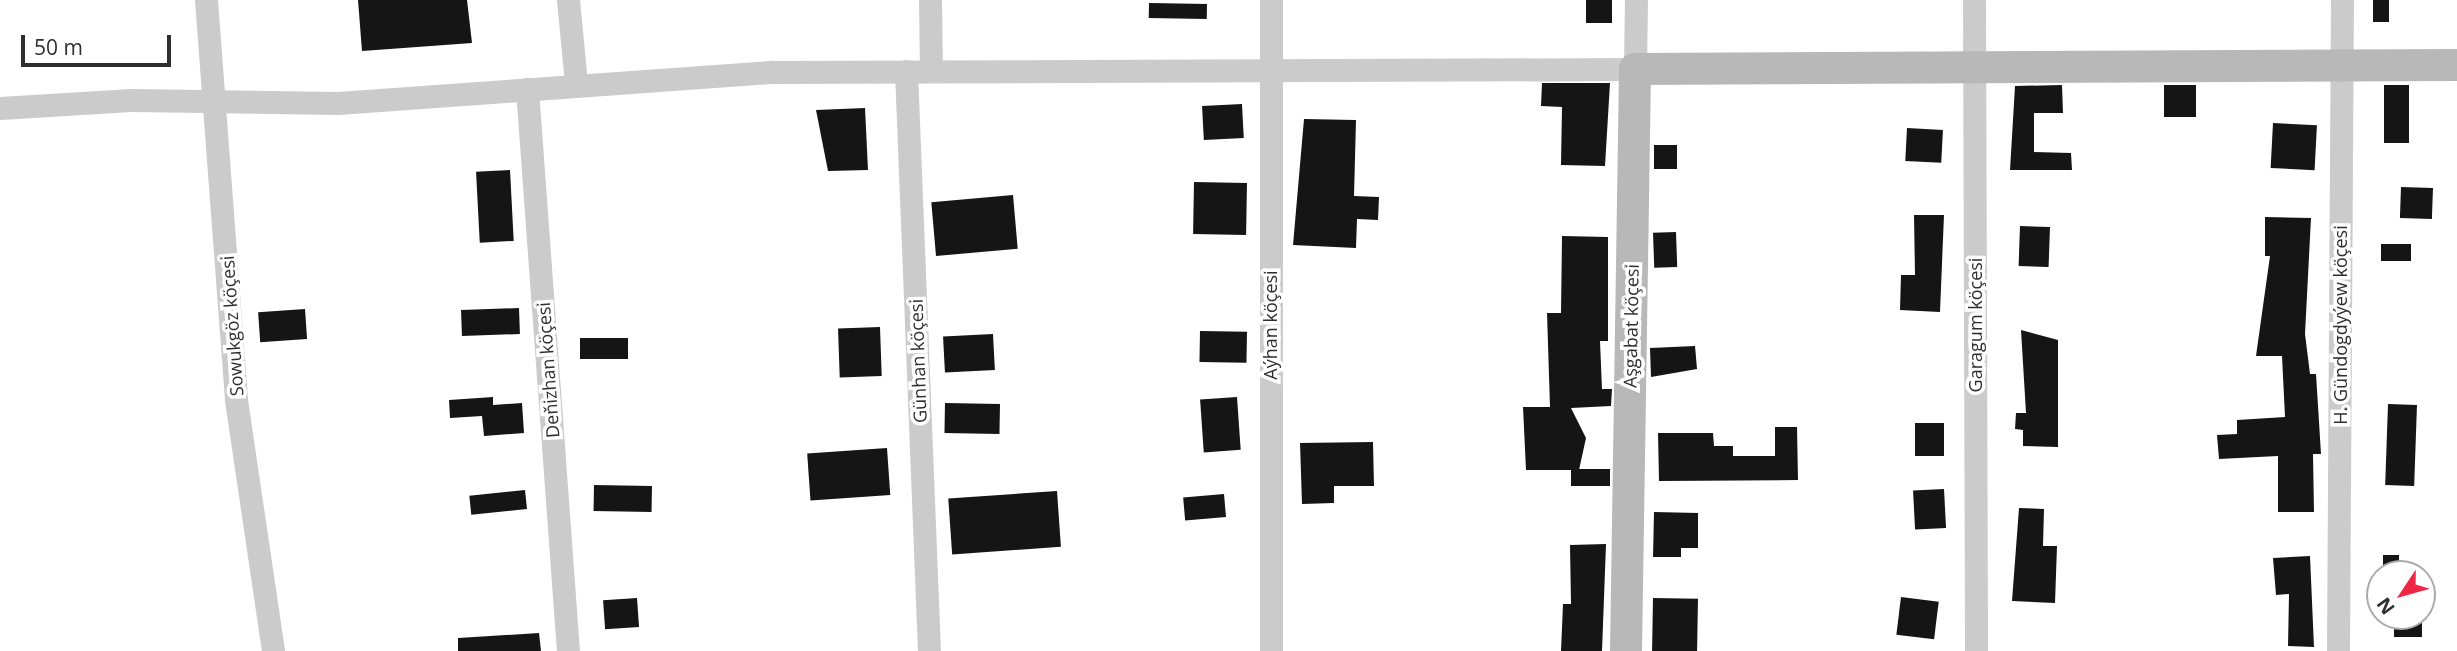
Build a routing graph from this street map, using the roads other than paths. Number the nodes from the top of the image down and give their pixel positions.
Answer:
1 (206, 0) edge
2 (568, 0) edge
3 (930, 0) edge
4 (1271, 0) edge
5 (1636, 0) edge
6 (1975, 0) edge
7 (2342, 0) edge
8 (2457, 65) edge
9 (2341, 66) junction
10 (1973, 68) junction
11 (1635, 69) junction
12 (1270, 70) junction
13 (906, 71) junction
14 (931, 71) junction
15 (576, 83) junction
16 (527, 89) junction
17 (216, 101) junction
18 (0, 108) edge
19 (273, 651) edge
20 (568, 651) edge
21 (929, 651) edge
22 (1270, 651) edge
23 (1626, 651) edge
24 (1976, 651) edge
25 (2338, 651) edge

1 - 17 street, Sowukgöz köçesi
2 - 15 street
3 - 14 street
4 - 12 street, Aýhan köçesi
5 - 11 street, Aşgabat köçesi
6 - 10 street, Garagum köçesi
7 - 9 street, H. Gündogdyýew köçesi
8 - 9 street
9 - 10 street
9 - 25 street, H. Gündogdyýew köçesi
10 - 11 street
10 - 24 street, Garagum köçesi
11 - 12 street
11 - 23 street, Aşgabat köçesi
12 - 14 street
12 - 22 street, Aýhan köçesi
13 - 14 street
13 - 15 street
13 - 21 street, Günhan köçesi
15 - 16 street
16 - 17 street
16 - 20 street, Deňizhan köçesi
17 - 18 street
17 - 19 street, Sowukgöz köçesi

